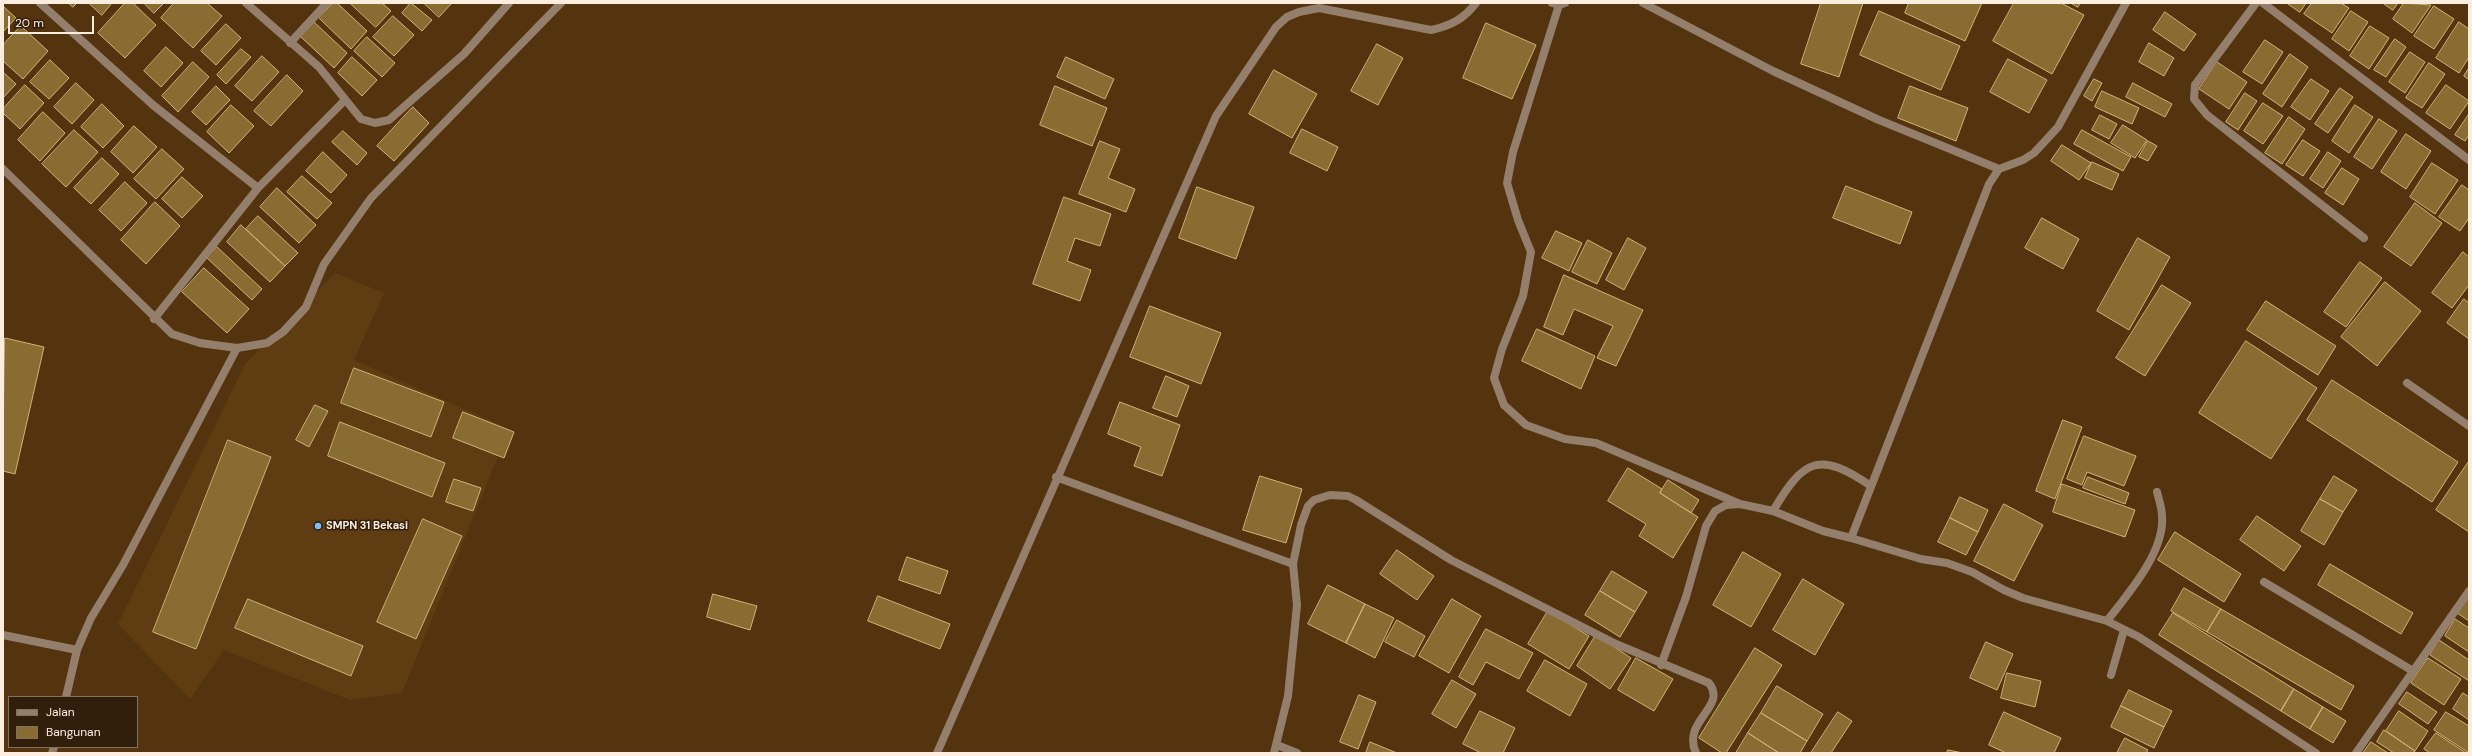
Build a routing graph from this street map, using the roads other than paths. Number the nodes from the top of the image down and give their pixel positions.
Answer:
1 (40, 3) edge
2 (246, 3) edge
3 (327, 3) edge
4 (509, 3) edge
5 (561, 3) edge
6 (1476, 3) edge
7 (1643, 3) edge
8 (2126, 3) edge
9 (2256, 3) edge
10 (2263, 3) edge
11 (1559, 4) edge
12 (290, 43) junction
13 (345, 100) junction
14 (2469, 160) edge
15 (1999, 169) junction
16 (3, 170) edge
17 (258, 188) junction
18 (2364, 238) dead end
19 (154, 319) junction
20 (237, 348) junction
21 (2407, 383) dead end
22 (2469, 426) edge
23 (1056, 477) junction
24 (1871, 486) junction
25 (2157, 492) dead end
26 (1740, 504) junction
27 (1773, 511) junction
28 (1851, 538) junction
29 (1292, 564) junction
30 (2264, 582) dead end
31 (2469, 591) edge
32 (2107, 621) junction
33 (2124, 630) junction
34 (3, 635) edge
35 (77, 650) junction
36 (1661, 665) junction
37 (2413, 671) junction
38 (2111, 675) dead end
39 (66, 696) edge
40 (1275, 749) edge
41 (937, 753) edge
42 (1297, 753) edge
43 (1696, 753) edge
44 (2316, 753) edge
45 (2356, 753) edge

1 - 17 street
2 - 12 street
3 - 12 street
4 - 13 street
5 - 20 street
6 - 23 street
7 - 15 street
8 - 15 street
9 - 18 street
10 - 14 street
11 - 26 street
12 - 13 street
13 - 17 street
15 - 24 street
16 - 19 street
17 - 19 street
19 - 20 street
20 - 35 street
21 - 22 street
23 - 29 street
23 - 41 street
24 - 27 street
24 - 28 street
25 - 32 street
26 - 27 street
26 - 36 street
27 - 28 street
28 - 32 street
29 - 36 street
29 - 40 street
30 - 37 street
31 - 37 street
32 - 33 street
33 - 38 street
33 - 44 street
34 - 35 street
35 - 39 street
36 - 43 street
37 - 45 street
40 - 42 street

